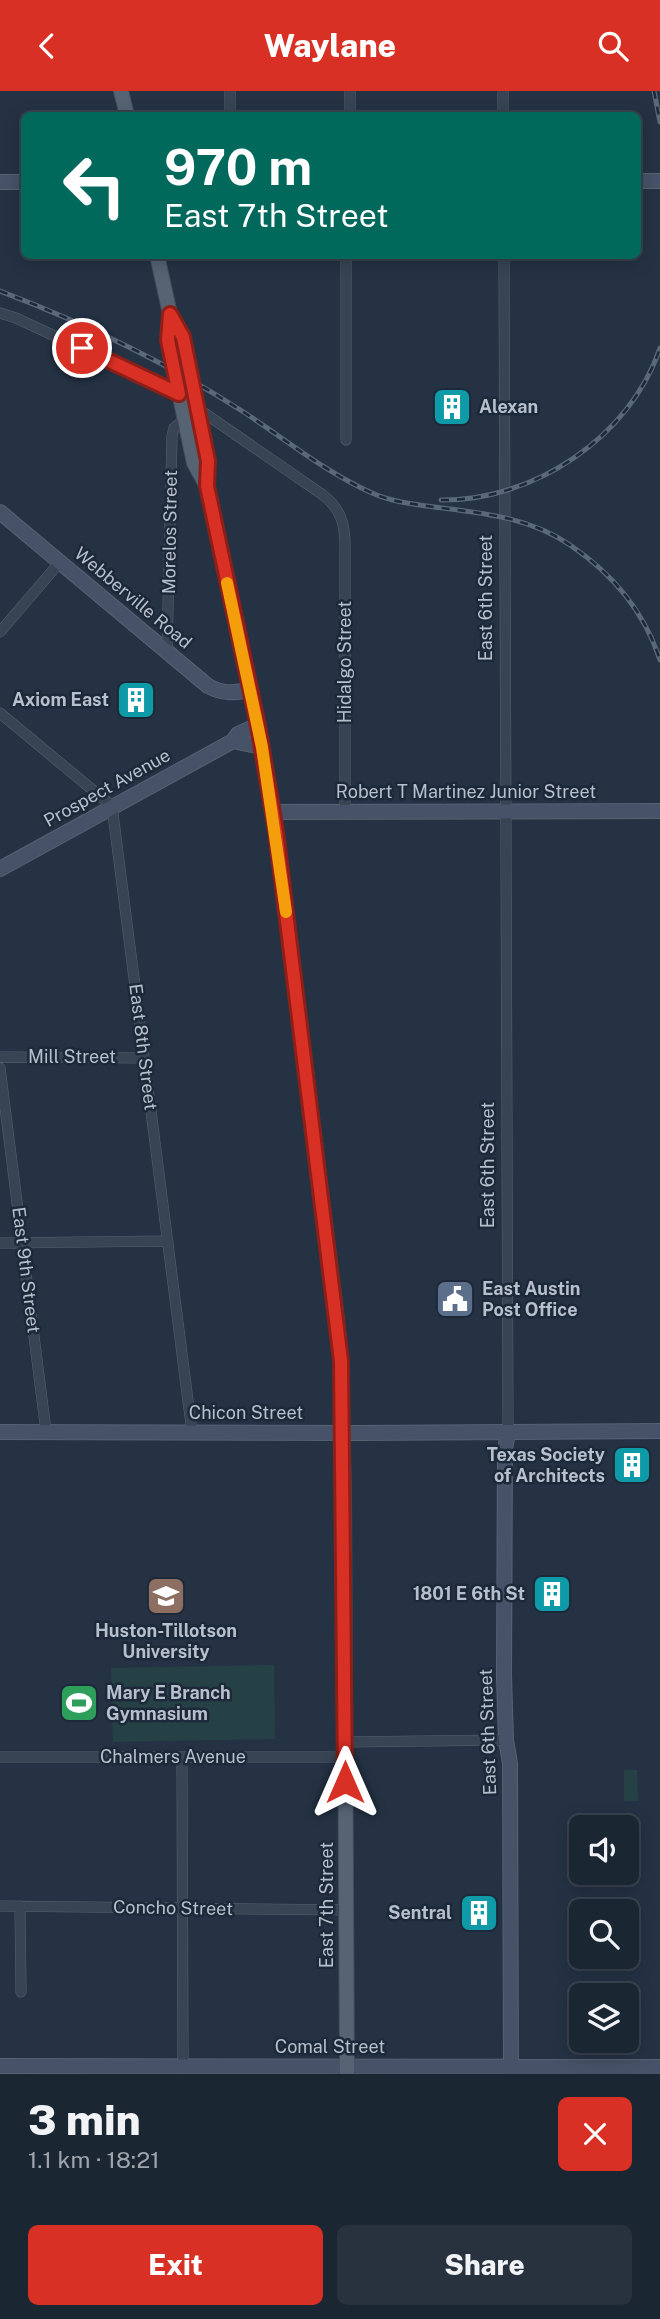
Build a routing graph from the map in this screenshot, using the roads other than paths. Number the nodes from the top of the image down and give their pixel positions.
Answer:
1 (121, 91) edge
2 (230, 91) edge
3 (350, 91) edge
4 (503, 91) edge
5 (126, 112) edge
6 (230, 112) edge
7 (350, 112) edge
8 (503, 112) edge
9 (641, 181) edge
10 (660, 181) edge
11 (21, 182) edge
12 (0, 183) edge
13 (158, 259) edge
14 (346, 259) edge
15 (503, 259) edge
16 (0, 313) edge
17 (170, 314) junction
18 (179, 394) junction
19 (197, 408) junction
20 (185, 419) junction
21 (346, 440) dead end
22 (207, 486) junction
23 (0, 512) edge
24 (60, 562) junction
25 (0, 632) edge
26 (167, 651) junction
27 (250, 690) junction
28 (0, 713) edge
29 (258, 726) junction
30 (233, 741) junction
31 (262, 747) junction
32 (112, 806) junction
33 (506, 810) junction
34 (660, 811) edge
35 (273, 812) junction
36 (345, 812) junction
37 (0, 869) edge
38 (0, 1057) edge
39 (144, 1058) junction
40 (0, 1068) edge
41 (168, 1241) junction
42 (0, 1243) edge
43 (23, 1243) junction
44 (0, 1431) edge
45 (46, 1431) junction
46 (660, 1431) edge
47 (192, 1432) junction
48 (508, 1432) junction
49 (343, 1433) junction
50 (506, 1740) junction
51 (345, 1749) junction
52 (182, 1757) junction
53 (0, 1758) edge
54 (0, 1906) edge
55 (20, 1906) junction
56 (183, 1906) junction
57 (346, 1910) junction
58 (21, 1992) dead end
59 (0, 2066) edge
60 (183, 2067) junction
61 (660, 2067) edge
62 (347, 2070) edge
63 (511, 2070) edge

1 - 5 main road
2 - 6 street
3 - 7 street
4 - 8 street
9 - 10 street
11 - 12 street
13 - 17 main road, East 7th Street
14 - 21 street
15 - 33 street, East 6th Street
16 - 18 street
17 - 18 main road, East 7th Street
17 - 19 main road, East 7th Street
18 - 20 main road, East 7th Street
19 - 22 main road, East 7th Street
19 - 36 street, Hidalgo Street
20 - 22 main road, East 7th Street
20 - 26 street, Morelos Street
22 - 27 main road, East 7th Street
23 - 24 street, Webberville Road
24 - 25 street
24 - 26 street, Webberville Road
26 - 27 street, Webberville Road
27 - 29 main road, East 7th Street
28 - 32 street
29 - 30 street, Prospect Avenue
29 - 31 main road, East 7th Street
30 - 31 street
30 - 32 street, Prospect Avenue
31 - 35 main road, East 7th Street
32 - 37 street, Prospect Avenue
32 - 39 street, East 8th Street
33 - 34 street, Robert T Martinez Junior Street
33 - 36 street, Robert T Martinez Junior Street
33 - 48 street, East 6th Street
35 - 36 street, Robert T Martinez Junior Street
35 - 49 main road, East 7th Street
38 - 39 street, Mill Street
39 - 41 street, East 8th Street
40 - 43 street, East 9th Street
41 - 43 street
41 - 47 street, East 8th Street
42 - 43 street
43 - 45 street, East 9th Street
44 - 45 street, Chicon Street
45 - 47 street, Chicon Street
46 - 48 street, Chicon Street
47 - 49 street, Chicon Street
48 - 49 street, Chicon Street
48 - 50 street, East 6th Street
49 - 51 main road, East 7th Street
50 - 51 street, Chalmers Avenue
50 - 63 street, East 6th Street
51 - 52 street, Chalmers Avenue
51 - 57 main road, East 7th Street
52 - 53 street, Chalmers Avenue
52 - 56 street
54 - 55 street, Concho Street
55 - 56 street, Concho Street
55 - 58 street
56 - 57 street, Concho Street
56 - 60 street
57 - 62 main road, East 7th Street
59 - 60 street, Comal Street
60 - 62 street, Comal Street
61 - 63 street, Comal Street
62 - 63 street, Comal Street

